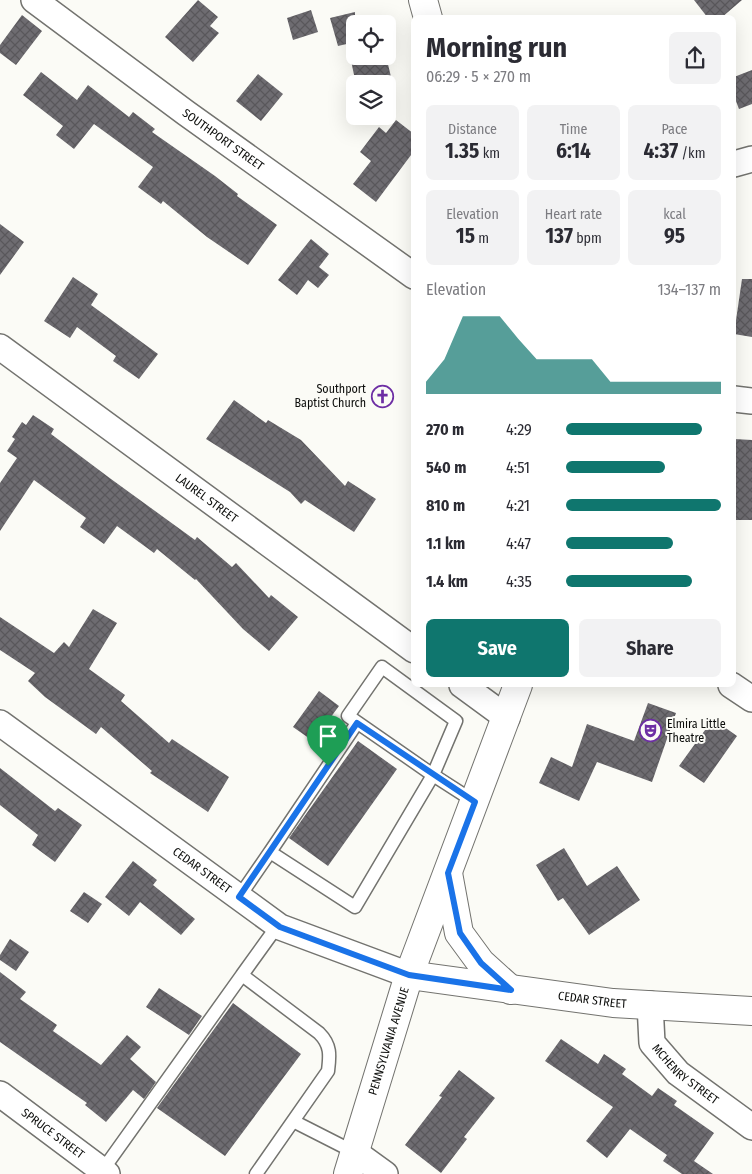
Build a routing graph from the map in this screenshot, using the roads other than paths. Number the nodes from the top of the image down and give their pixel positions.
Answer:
1 (34, 0) edge
2 (423, 0) edge
3 (427, 15) edge
4 (752, 159) edge
5 (736, 163) edge
6 (411, 274) edge
7 (0, 347) edge
8 (736, 399) edge
9 (752, 401) edge
10 (411, 648) edge
11 (465, 687) edge
12 (517, 687) edge
13 (734, 687) edge
14 (752, 699) edge
15 (507, 718) junction
16 (0, 723) edge
17 (357, 723) junction
18 (433, 775) junction
19 (475, 802) junction
20 (270, 852) junction
21 (448, 873) junction
22 (239, 897) junction
23 (278, 925) junction
24 (242, 975) junction
25 (409, 975) junction
26 (511, 990) junction
27 (650, 1004) junction
28 (752, 1011) edge
29 (0, 1094) edge
30 (293, 1121) junction
31 (752, 1127) edge
32 (352, 1163) edge
33 (105, 1172) edge
34 (256, 1174) edge
35 (385, 1174) edge

1 - 6 street, SOUTHPORT STREET
2 - 3 main road
4 - 5 street
7 - 10 street, LAUREL STREET
8 - 9 street
11 - 15 street
12 - 15 main road, PENNSYLVANIA AVENUE
13 - 14 street
15 - 19 main road, PENNSYLVANIA AVENUE
16 - 22 street, CEDAR STREET
17 - 18 lane
17 - 18 lane
17 - 20 lane
18 - 19 lane
18 - 20 lane
19 - 21 main road, PENNSYLVANIA AVENUE
20 - 22 lane
21 - 25 main road, PENNSYLVANIA AVENUE
21 - 26 main road
22 - 23 street, CEDAR STREET
23 - 24 lane
23 - 25 street, CEDAR STREET
24 - 30 lane
24 - 33 lane
25 - 26 main road, CEDAR STREET
25 - 32 main road, PENNSYLVANIA AVENUE
26 - 27 main road, CEDAR STREET
27 - 28 main road, CEDAR STREET
27 - 31 street, MCHENRY STREET
29 - 33 street, SPRUCE STREET
30 - 32 lane
30 - 34 lane
32 - 35 street

